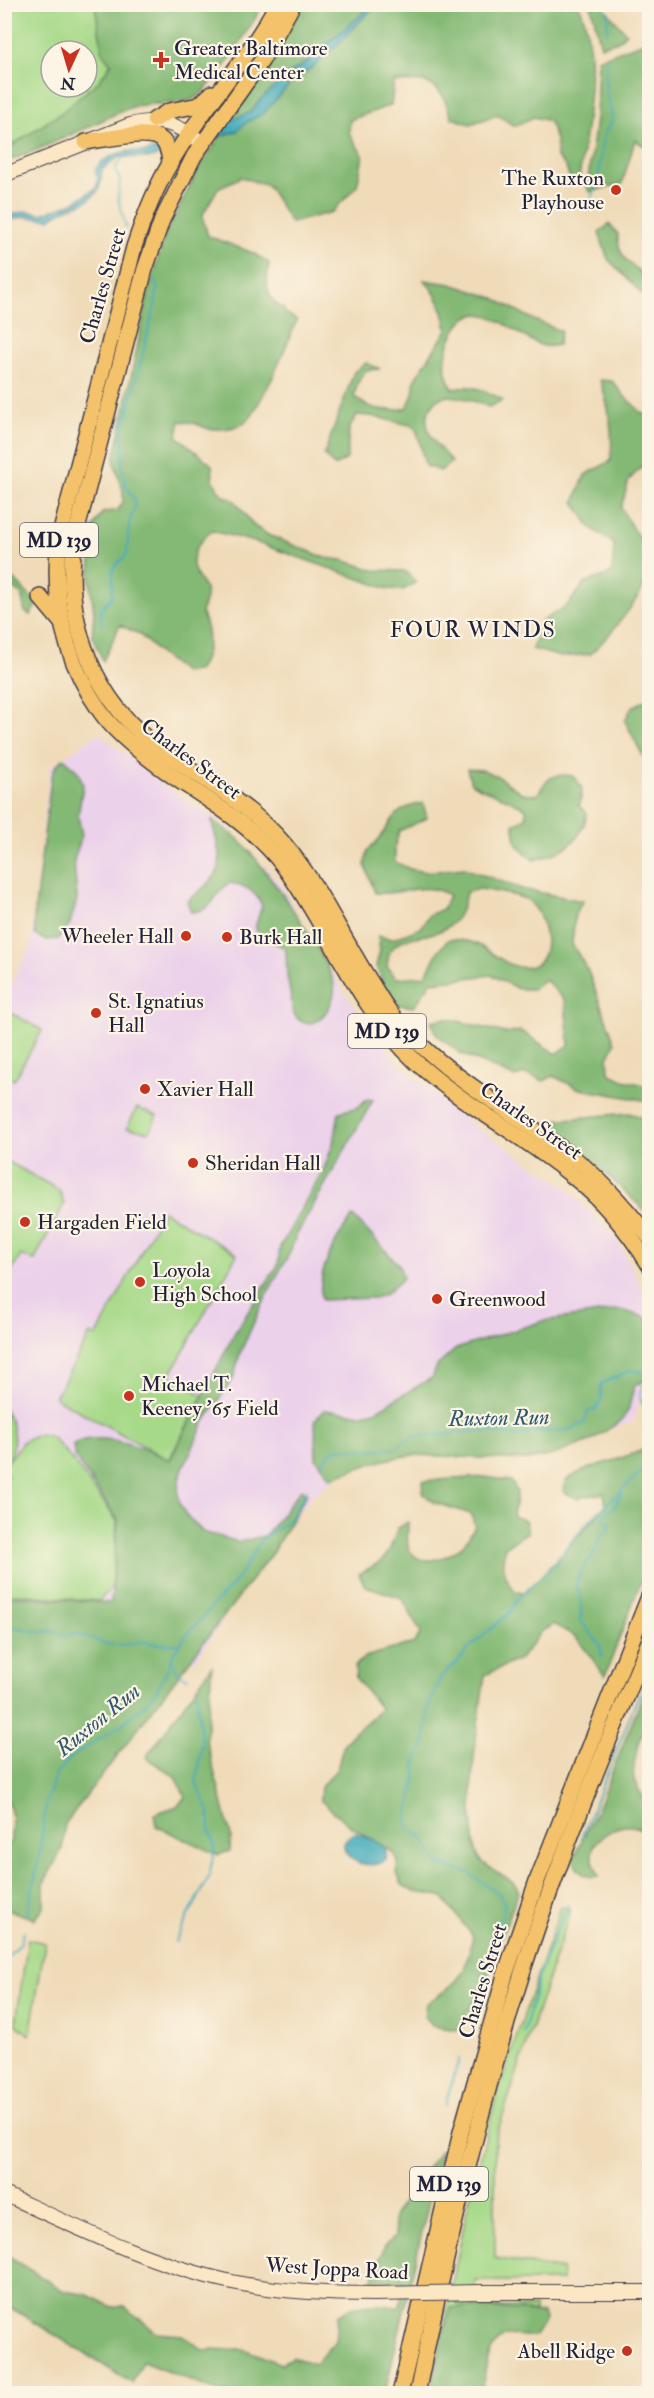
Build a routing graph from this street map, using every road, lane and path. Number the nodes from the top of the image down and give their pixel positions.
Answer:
1 (277, 4) edge
2 (293, 4) edge
3 (226, 82) junction
4 (154, 120) junction
5 (190, 133) junction
6 (86, 142) junction
7 (203, 143) junction
8 (170, 162) junction
9 (4, 175) edge
10 (78, 632) junction
11 (101, 713) junction
12 (186, 766) junction
13 (650, 1238) edge
14 (650, 1266) edge
15 (650, 1594) edge
16 (650, 1639) edge
17 (4, 2194) edge
18 (650, 2292) edge
19 (400, 2394) edge
20 (417, 2394) edge

1 - 3 main road, Charles Street / MD 139
2 - 7 main road, Charles Street / MD 139
3 - 4 main road
3 - 5 main road, Charles Street / MD 139
4 - 5 street
4 - 6 street
5 - 7 street
5 - 8 main road, Charles Street / MD 139
6 - 8 main road
6 - 9 street
7 - 10 main road, Charles Street / MD 139
8 - 11 main road, Charles Street / MD 139
10 - 11 main road
10 - 12 main road, Charles Street / MD 139
11 - 12 main road
11 - 14 main road, Charles Street / MD 139
12 - 13 main road, Charles Street / MD 139
15 - 19 main road, Charles Street / MD 139
16 - 20 main road, Charles Street / MD 139
17 - 18 street, West Joppa Road, bridge

